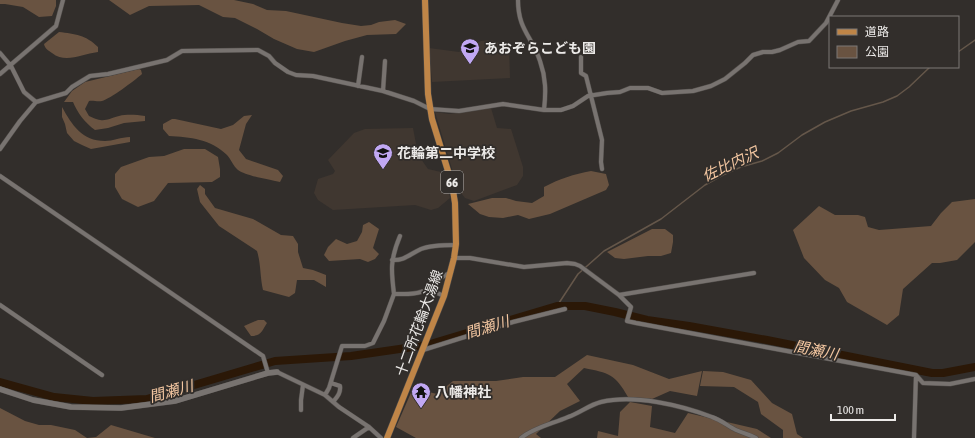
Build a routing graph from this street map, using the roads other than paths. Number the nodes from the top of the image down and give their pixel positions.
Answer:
1 (63, 0) edge
2 (425, 0) edge
3 (518, 0) edge
4 (838, 0) edge
5 (830, 16) edge
6 (829, 17) edge
7 (0, 53) edge
8 (362, 57) dead end
9 (581, 57) dead end
10 (385, 61) dead end
11 (11, 66) junction
12 (0, 74) edge
13 (358, 86) junction
14 (383, 91) junction
15 (591, 96) junction
16 (36, 102) junction
17 (430, 109) junction
18 (544, 110) junction
19 (0, 149) edge
20 (602, 169) dead end
21 (0, 176) edge
22 (400, 236) dead end
23 (456, 245) junction
24 (454, 258) junction
25 (392, 260) junction
26 (451, 272) junction
27 (754, 273) dead end
28 (425, 290) junction
29 (394, 294) junction
30 (618, 295) junction
31 (444, 296) junction
32 (0, 305) edge
33 (565, 309) dead end
34 (424, 349) junction
35 (268, 372) junction
36 (277, 372) joint
37 (916, 374) junction
38 (102, 375) dead end
39 (975, 379) edge
40 (331, 383) junction
41 (303, 385) junction
42 (0, 389) edge
43 (325, 395) junction
44 (333, 402) junction
45 (301, 410) dead end
46 (368, 427) junction
47 (354, 438) edge
48 (381, 438) edge
49 (387, 438) edge
50 (521, 438) edge
51 (756, 438) edge
52 (914, 438) edge

1 - 11 street
2 - 17 main road, 十二所花輪大湯線 / 66
3 - 18 street
4 - 5 street
6 - 15 street
7 - 11 street
8 - 13 street
9 - 15 street
10 - 14 street
11 - 12 street
11 - 16 street
13 - 14 street
13 - 16 street
14 - 17 street
15 - 18 street
15 - 20 street
16 - 19 street
17 - 18 street
17 - 23 main road, 十二所花輪大湯線 / 66
21 - 35 street
22 - 25 street
23 - 24 main road, 十二所花輪大湯線 / 66
23 - 25 street
24 - 26 main road, 十二所花輪大湯線 / 66
24 - 30 street
25 - 29 street
26 - 28 street
26 - 31 main road, 十二所花輪大湯線 / 66
27 - 30 street
28 - 29 street
28 - 31 street
29 - 40 street
30 - 37 street
31 - 34 main road, 十二所花輪大湯線 / 66
32 - 38 street
33 - 34 street
34 - 49 main road, 十二所花輪大湯線 / 66
35 - 36 street
35 - 42 street
36 - 41 street
37 - 39 street
37 - 52 street
40 - 43 street
40 - 44 street
41 - 43 street
41 - 45 street
43 - 44 street
44 - 46 street
46 - 47 street
46 - 48 street
50 - 51 street

